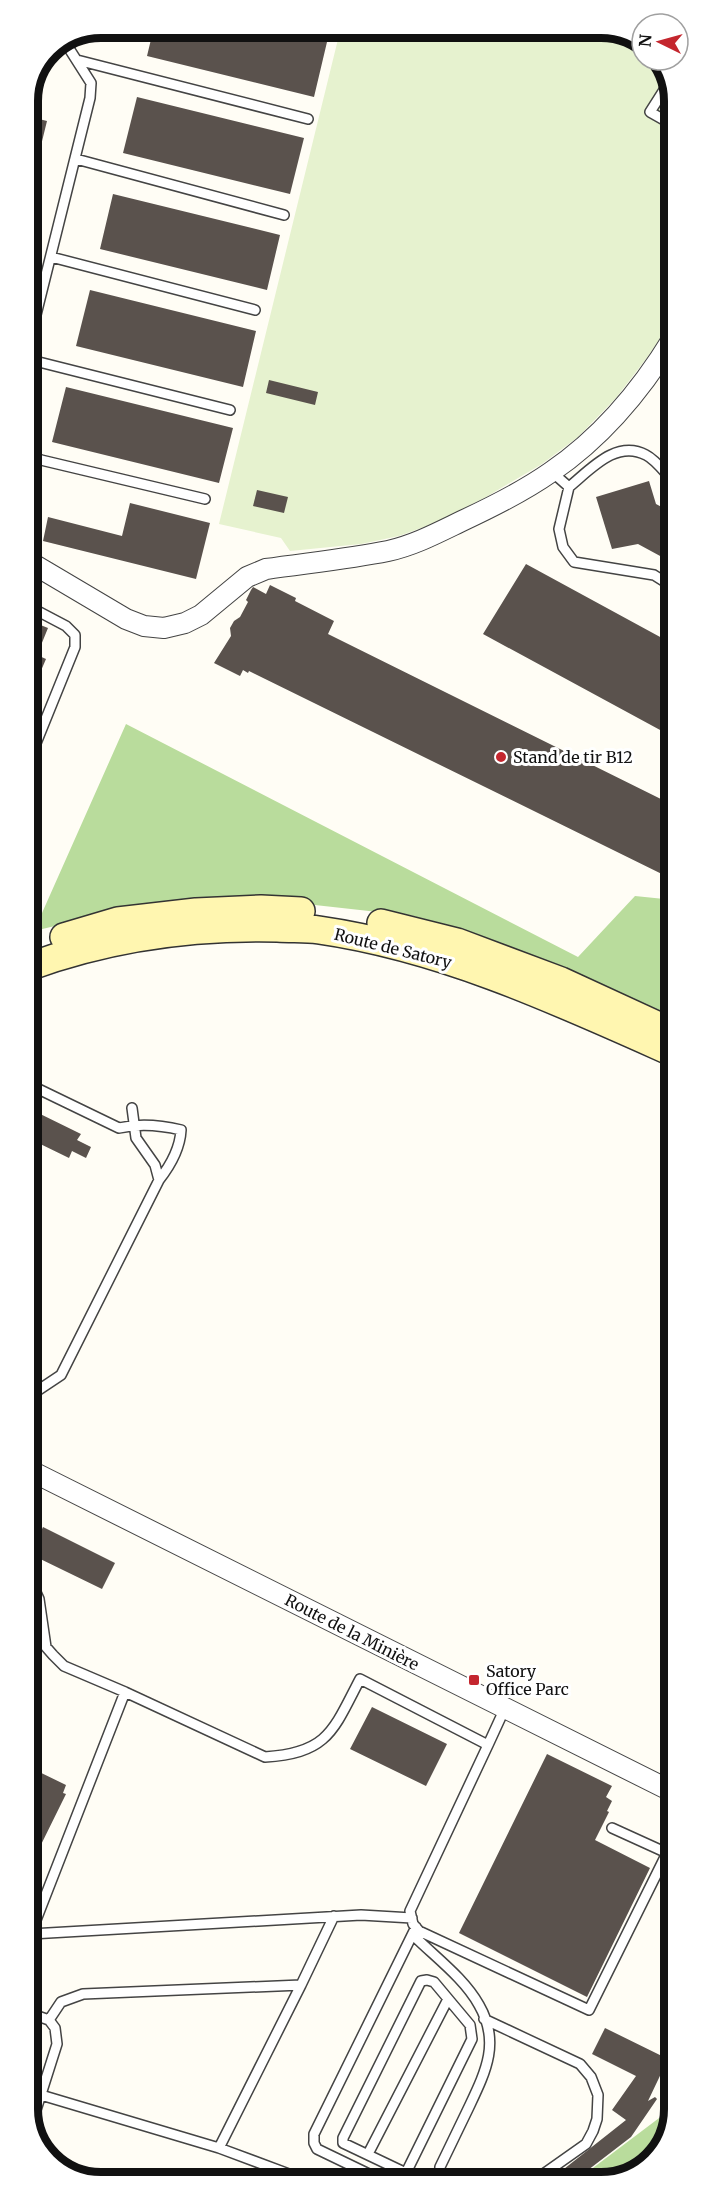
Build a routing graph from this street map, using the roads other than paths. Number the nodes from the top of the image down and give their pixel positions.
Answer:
1 (70, 46) edge
2 (76, 60) junction
3 (664, 91) edge
4 (308, 119) dead end
5 (664, 120) edge
6 (76, 159) junction
7 (284, 215) dead end
8 (51, 257) junction
9 (38, 308) edge
10 (255, 310) dead end
11 (664, 353) edge
12 (38, 361) edge
13 (230, 410) dead end
14 (38, 458) edge
15 (552, 472) junction
16 (664, 472) edge
17 (568, 487) junction
18 (205, 499) dead end
19 (38, 567) edge
20 (664, 581) edge
21 (38, 611) edge
22 (38, 738) edge
23 (38, 945) edge
24 (38, 963) edge
25 (664, 1028) edge
26 (664, 1049) edge
27 (38, 1089) edge
28 (132, 1108) dead end
29 (134, 1124) junction
30 (159, 1180) junction
31 (38, 1391) edge
32 (38, 1474) edge
33 (38, 1597) edge
34 (125, 1692) junction
35 (505, 1708) junction
36 (488, 1745) junction
37 (664, 1788) edge
38 (612, 1828) dead end
39 (664, 1852) edge
40 (664, 1868) edge
41 (38, 1915) edge
42 (334, 1916) junction
43 (412, 1918) junction
44 (414, 1931) junction
45 (38, 1935) edge
46 (301, 1985) junction
47 (448, 1999) junction
48 (38, 2016) edge
49 (484, 2019) junction
50 (50, 2020) junction
51 (41, 2095) junction
52 (38, 2104) edge
53 (219, 2148) junction
54 (368, 2154) junction
55 (282, 2171) edge
56 (364, 2172) edge
57 (396, 2172) edge
58 (407, 2172) edge
59 (440, 2172) edge
60 (546, 2172) edge

1 - 2 lane
2 - 4 lane
2 - 6 lane
3 - 5 lane
6 - 7 lane
6 - 8 lane
8 - 9 lane
8 - 10 lane
11 - 15 street
12 - 13 lane
14 - 18 lane
15 - 17 lane
15 - 19 street
16 - 17 lane
17 - 20 lane
21 - 22 lane
23 - 25 main road, Route de Satory
24 - 26 main road, Route de Satory
27 - 29 lane
28 - 29 lane
29 - 30 lane
29 - 30 lane
30 - 31 lane
32 - 35 street, Route de la Minière
33 - 34 lane
34 - 36 lane
34 - 41 lane
35 - 36 lane
35 - 37 street, Route de la Minière
36 - 43 lane
38 - 39 lane
40 - 44 lane
42 - 43 lane
42 - 45 lane
42 - 46 lane
43 - 44 lane
44 - 49 lane
44 - 56 lane
46 - 50 lane
46 - 53 lane
47 - 54 lane
47 - 54 lane
47 - 58 lane
48 - 50 lane
49 - 59 lane
49 - 60 lane
50 - 51 lane
51 - 52 lane
51 - 53 lane
53 - 55 lane
54 - 57 lane

